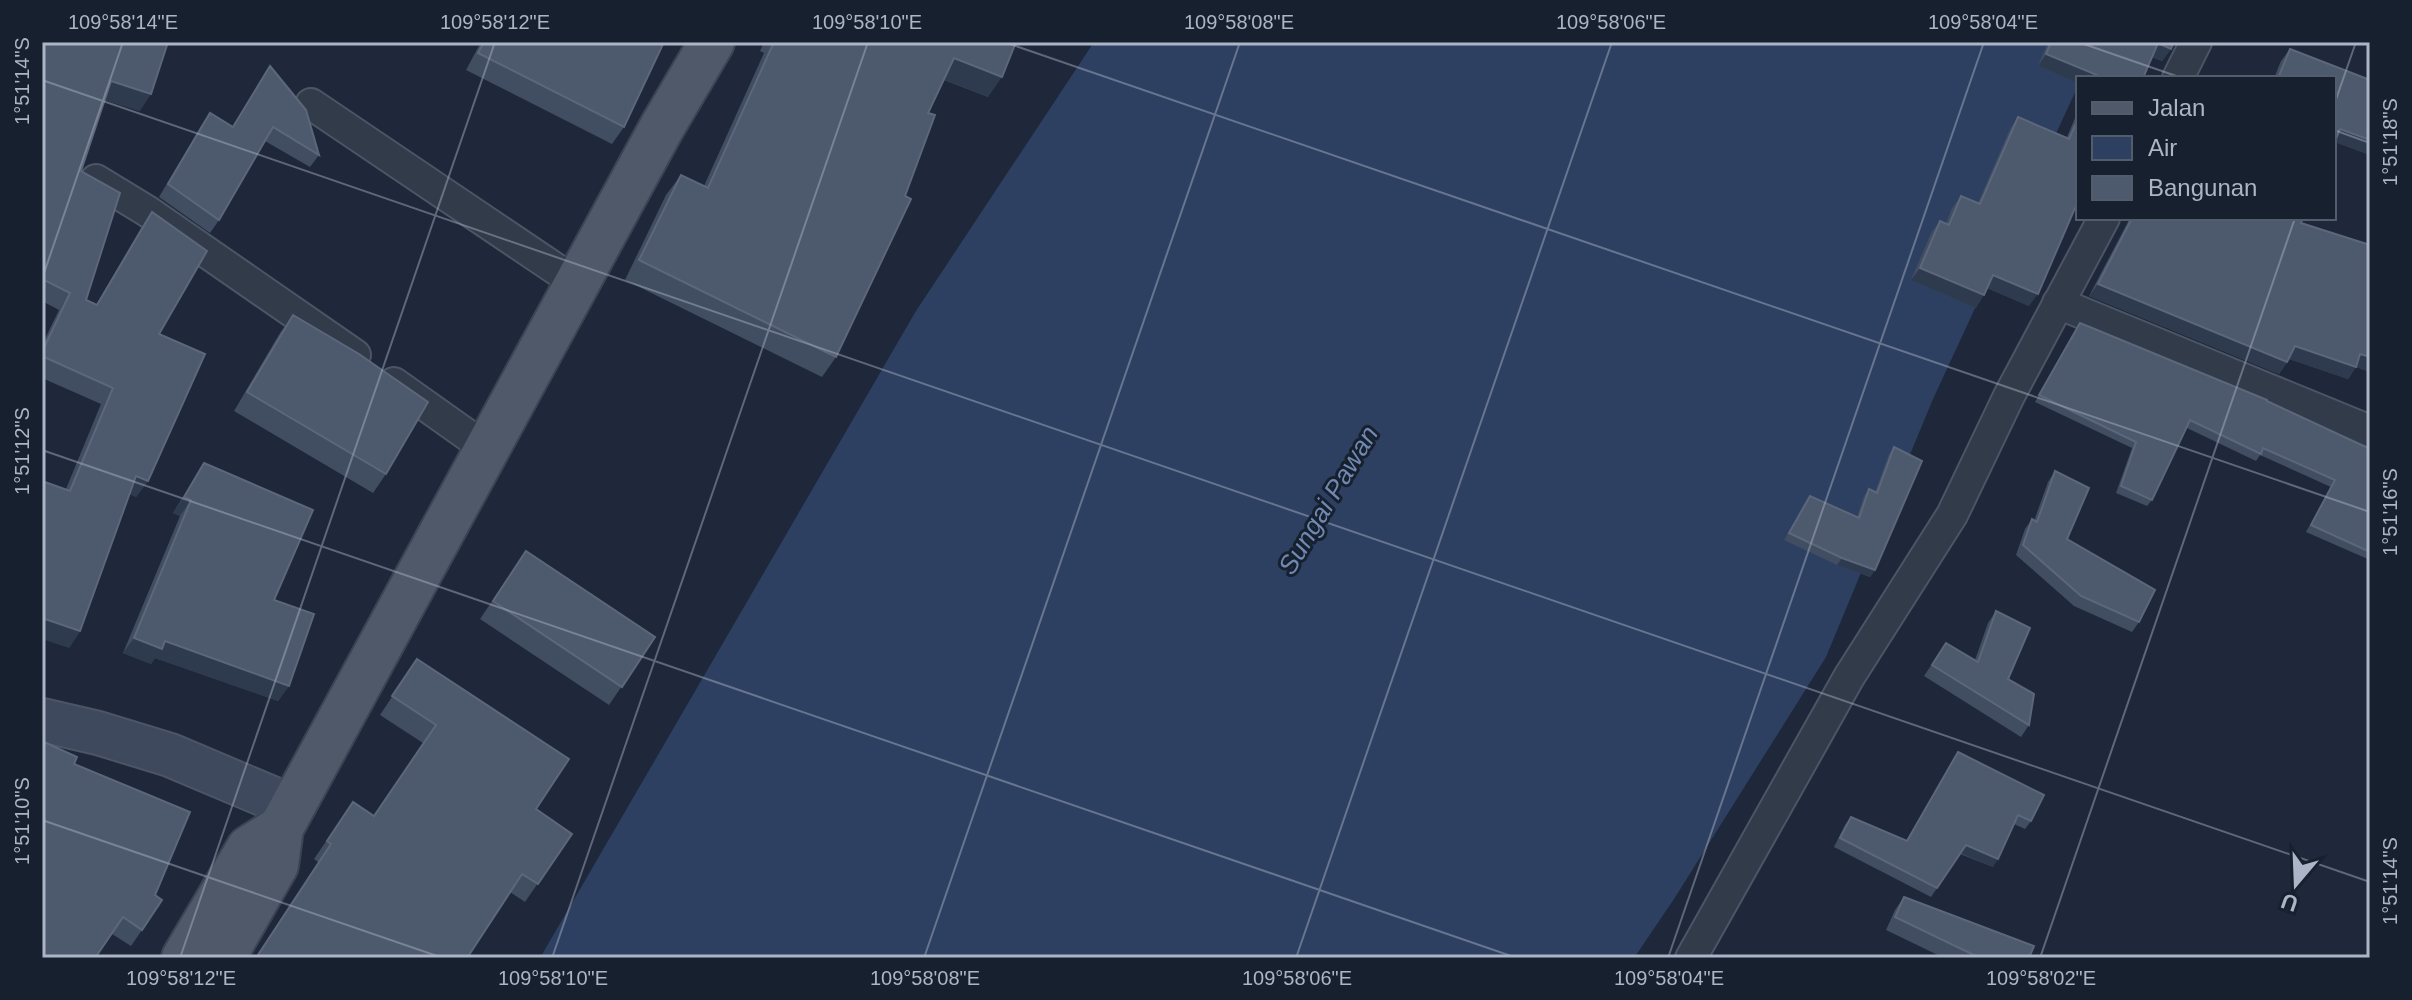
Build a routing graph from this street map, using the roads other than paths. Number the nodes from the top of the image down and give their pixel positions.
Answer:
1 (712, 42) edge
2 (2196, 42) edge
3 (2179, 76) edge
4 (311, 104) dead end
5 (96, 180) edge
6 (2103, 220) edge
7 (578, 284) junction
8 (2058, 303) junction
9 (2370, 431) edge
10 (487, 449) junction
11 (42, 720) edge
12 (275, 837) junction
13 (184, 958) edge
14 (223, 958) edge
15 (1691, 958) edge

1 - 7 main road
2 - 3 street
4 - 7 street
5 - 10 street
6 - 8 street
7 - 10 main road
8 - 9 street
8 - 15 street
10 - 12 main road
11 - 12 street
12 - 13 main road
12 - 14 main road

